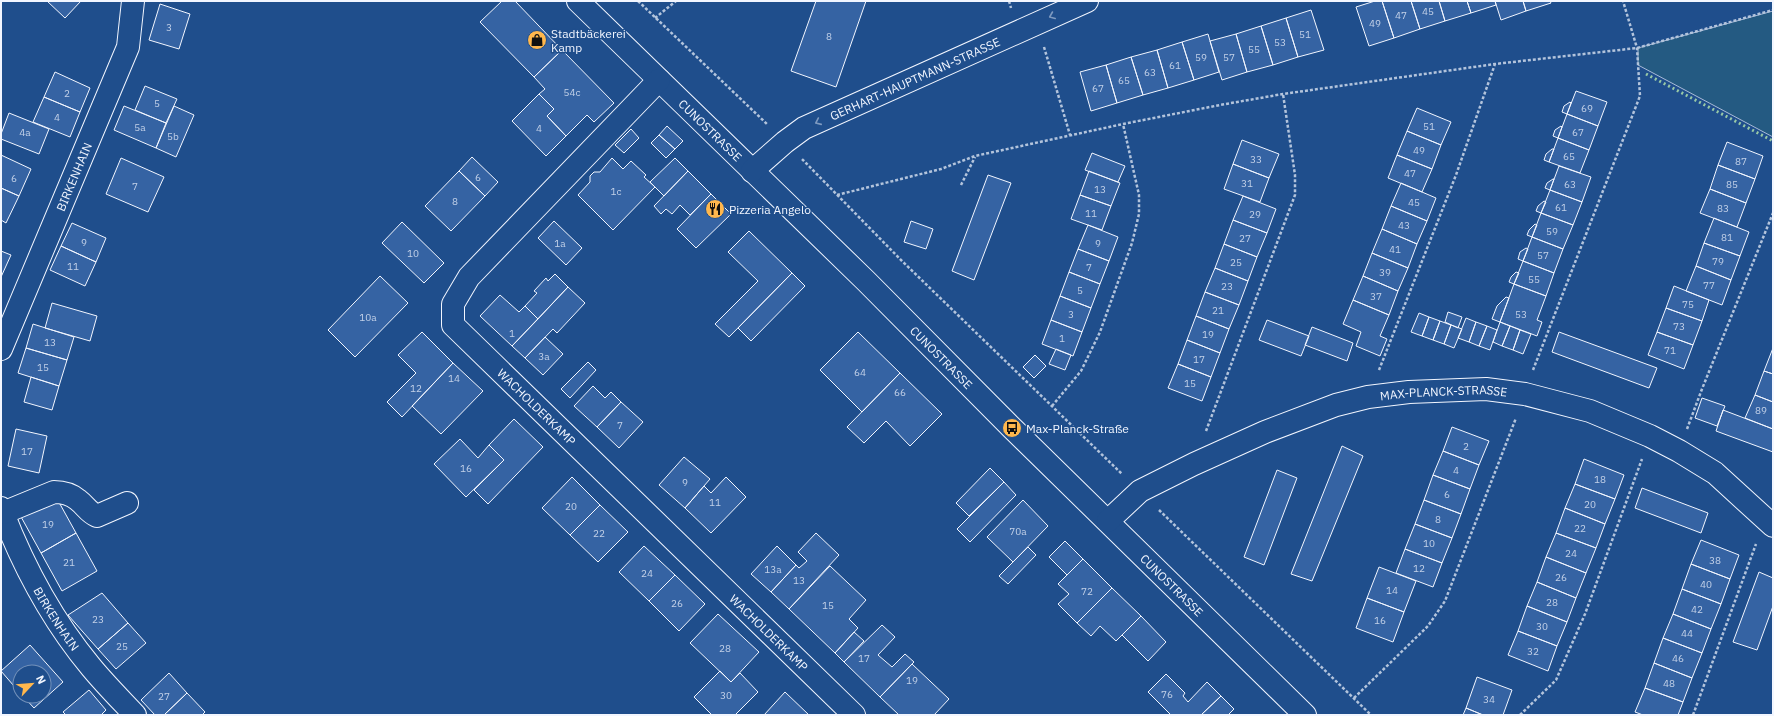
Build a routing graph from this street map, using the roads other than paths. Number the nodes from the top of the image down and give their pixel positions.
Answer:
1 (133, 1) edge
2 (578, 1) edge
3 (1087, 1) edge
4 (659, 80) junction
5 (752, 171) junction
6 (1, 349) edge
7 (127, 503) dead end
8 (2, 510) edge
9 (1108, 521) junction
10 (1769, 523) edge
11 (134, 715) edge
12 (854, 715) edge
13 (1305, 715) edge

1 - 6 street, BIRKENHAIN
2 - 4 street, CUNOSTRASSE
3 -> 5 street, GERHART-HAUPTMANN-STRASSE
4 - 5 street, CUNOSTRASSE
4 - 12 street, WACHOLDERKAMP
5 - 9 street, CUNOSTRASSE
7 - 8 street
8 - 11 street, BIRKENHAIN
9 - 10 street, MAX-PLANCK-STRASSE
9 - 13 street, CUNOSTRASSE

